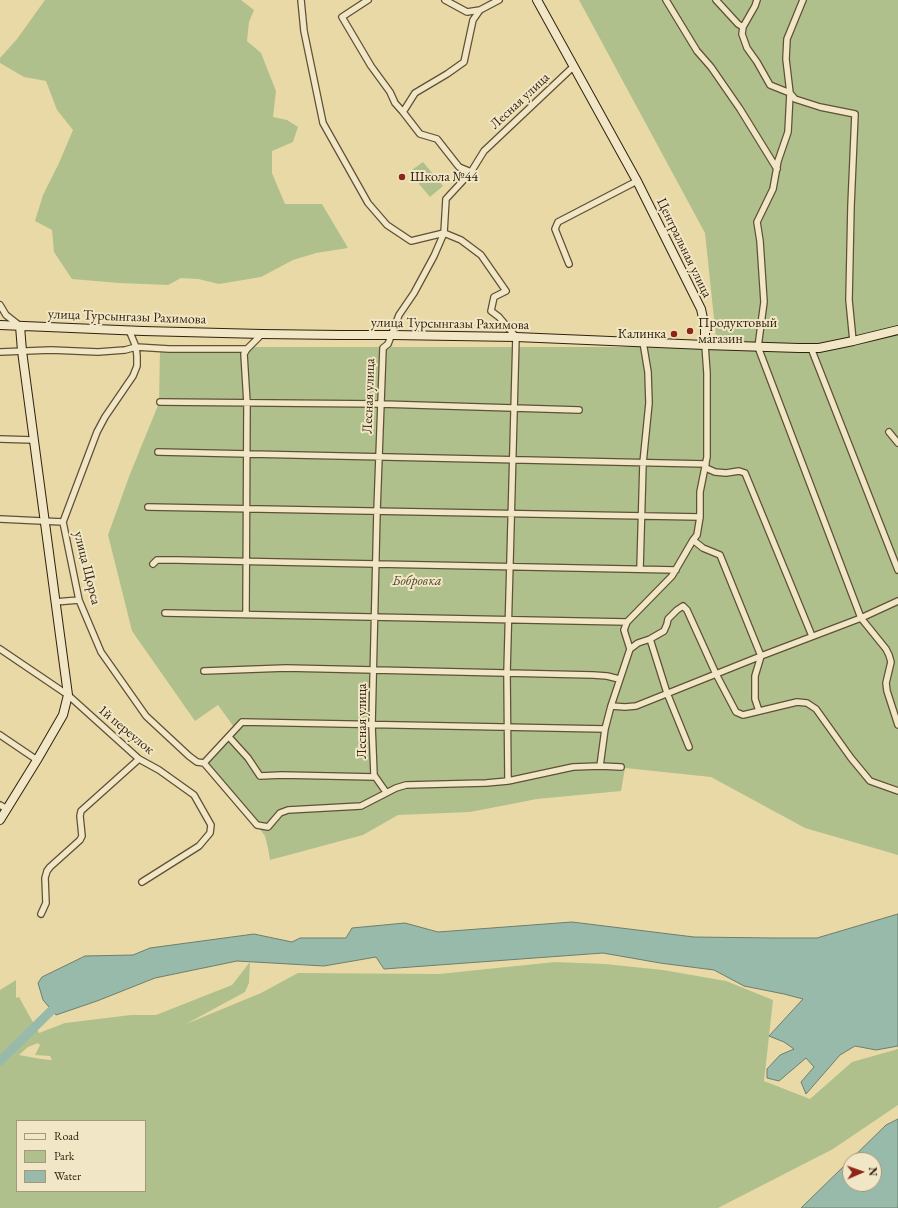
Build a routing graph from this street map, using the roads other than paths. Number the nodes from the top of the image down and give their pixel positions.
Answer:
1 (301, 0) edge
2 (368, 0) edge
3 (445, 0) edge
4 (499, 0) edge
5 (537, 0) edge
6 (666, 0) edge
7 (716, 0) edge
8 (757, 0) edge
9 (803, 0) edge
10 (480, 10) junction
11 (743, 28) junction
12 (574, 66) junction
13 (790, 93) junction
14 (403, 112) junction
15 (777, 169) junction
16 (471, 172) junction
17 (637, 181) junction
18 (444, 233) junction
19 (569, 264) dead end
20 (0, 305) edge
21 (0, 325) edge
22 (20, 326) junction
23 (128, 330) junction
24 (898, 330) edge
25 (262, 334) junction
26 (392, 334) junction
27 (516, 338) junction
28 (643, 342) junction
29 (853, 342) junction
30 (705, 346) junction
31 (136, 347) junction
32 (758, 347) junction
33 (247, 348) junction
34 (811, 348) junction
35 (22, 351) junction
36 (0, 352) edge
37 (160, 402) dead end
38 (247, 403) junction
39 (381, 404) junction
40 (514, 408) junction
41 (579, 410) dead end
42 (889, 432) dead end
43 (0, 440) edge
44 (33, 440) junction
45 (898, 443) edge
46 (158, 452) dead end
47 (247, 454) junction
48 (379, 457) junction
49 (513, 460) junction
50 (643, 463) junction
51 (706, 466) junction
52 (148, 506) dead end
53 (246, 509) junction
54 (377, 511) junction
55 (511, 514) junction
56 (640, 516) junction
57 (700, 517) junction
58 (0, 520) edge
59 (45, 521) junction
60 (63, 522) junction
61 (693, 540) junction
62 (246, 561) junction
63 (153, 564) dead end
64 (376, 564) junction
65 (510, 566) junction
66 (640, 569) junction
67 (676, 570) junction
68 (898, 570) edge
69 (79, 600) junction
70 (898, 601) edge
71 (55, 602) junction
72 (166, 613) dead end
73 (246, 614) junction
74 (375, 617) junction
75 (861, 618) junction
76 (508, 620) junction
77 (627, 622) junction
78 (812, 636) junction
79 (650, 639) junction
80 (0, 649) edge
81 (630, 649) junction
82 (761, 656) junction
83 (374, 670) junction
84 (204, 671) dead end
85 (507, 673) junction
86 (716, 674) junction
87 (619, 679) junction
88 (667, 693) junction
89 (68, 695) junction
90 (611, 706) junction
91 (759, 711) junction
92 (372, 725) junction
93 (898, 725) edge
94 (507, 727) junction
95 (605, 728) junction
96 (0, 735) edge
97 (229, 737) junction
98 (688, 747) dead end
99 (139, 759) junction
100 (37, 760) junction
101 (204, 763) junction
102 (600, 766) junction
103 (621, 767) dead end
104 (375, 777) junction
105 (508, 781) junction
106 (898, 791) edge
107 (386, 792) junction
108 (3, 807) edge
109 (0, 820) edge
110 (142, 882) dead end
111 (41, 914) dead end

1 - 18 street
2 - 14 street
3 - 10 street
4 - 10 street
5 - 12 street, Центральная улица
6 - 15 street
7 - 11 street
8 - 11 street
9 - 13 street
10 - 14 street
11 - 13 street
12 - 16 street, Лесная улица
12 - 17 street, Центральная улица
13 - 15 street
13 - 29 street
14 - 16 street
15 - 32 street
16 - 18 street, Лесная улица
17 - 19 street
17 - 30 street, Центральная улица
18 - 26 street, Лесная улица
18 - 27 street
20 - 22 street
21 - 22 street, улица Турсынгазы Рахимова
22 - 23 street, улица Турсынгазы Рахимова
22 - 35 street
23 - 25 street, улица Турсынгазы Рахимова
23 - 31 street
24 - 29 street, улица Турсынгазы Рахимова
25 - 26 street, улица Турсынгазы Рахимова
25 - 33 street
26 - 27 street, улица Турсынгазы Рахимова
26 - 39 street, Лесная улица
27 - 28 street, улица Турсынгазы Рахимова
27 - 40 street
28 - 30 street, улица Турсынгазы Рахимова
28 - 50 street
29 - 34 street, улица Турсынгазы Рахимова
30 - 32 street, улица Турсынгазы Рахимова
30 - 51 street, Центральная улица
31 - 33 street
31 - 35 street
31 - 60 street, улица Щорса
32 - 34 street, улица Турсынгазы Рахимова
32 - 75 street
33 - 38 street
34 - 68 street
35 - 36 street
35 - 44 street
37 - 38 street
38 - 39 street
38 - 47 street
39 - 40 street
39 - 48 street, Лесная улица
40 - 41 street
40 - 49 street
42 - 45 street
43 - 44 street
44 - 59 street
46 - 47 street
47 - 48 street
47 - 53 street
48 - 49 street
48 - 54 street, Лесная улица
49 - 50 street
49 - 55 street
50 - 51 street
50 - 56 street
51 - 57 street, Центральная улица
51 - 78 street
52 - 53 street
53 - 54 street
53 - 62 street
54 - 55 street
54 - 64 street, Лесная улица
55 - 56 street
55 - 65 street
56 - 57 street
56 - 66 street
57 - 61 street, Центральная улица
58 - 59 street
59 - 60 street
59 - 71 street
60 - 69 street, улица Щорса
61 - 67 street, Центральная улица
61 - 82 street
62 - 63 street
62 - 64 street
62 - 73 street
64 - 65 street
64 - 74 street, Лесная улица
65 - 66 street
65 - 76 street
66 - 67 street
67 - 77 street, Центральная улица
69 - 71 street
69 - 101 street, улица Щорса
70 - 75 street
71 - 89 street
72 - 73 street
73 - 74 street
74 - 76 street
74 - 83 street, Лесная улица
75 - 78 street
75 - 93 street
76 - 77 street
76 - 85 street
77 - 81 street
78 - 82 street
79 - 81 street
79 - 86 street
79 - 88 street
80 - 89 street, 1й переулок
81 - 87 street
82 - 86 street
82 - 91 street
83 - 84 street
83 - 85 street
83 - 92 street, Лесная улица
85 - 87 street
85 - 94 street
86 - 88 street
86 - 91 street
87 - 90 street
88 - 90 street
88 - 98 street
89 - 99 street, 1й переулок
89 - 100 street
90 - 95 street
91 - 106 street
92 - 94 street
92 - 97 street
92 - 104 street, Лесная улица
94 - 95 street
94 - 105 street
95 - 102 street
96 - 100 street
97 - 101 street
97 - 104 street
99 - 110 street, 1й переулок
99 - 111 street
100 - 108 street
101 - 107 street, улица Щорса
102 - 103 street
102 - 105 street
104 - 107 street, Лесная улица
105 - 107 street
108 - 109 street

